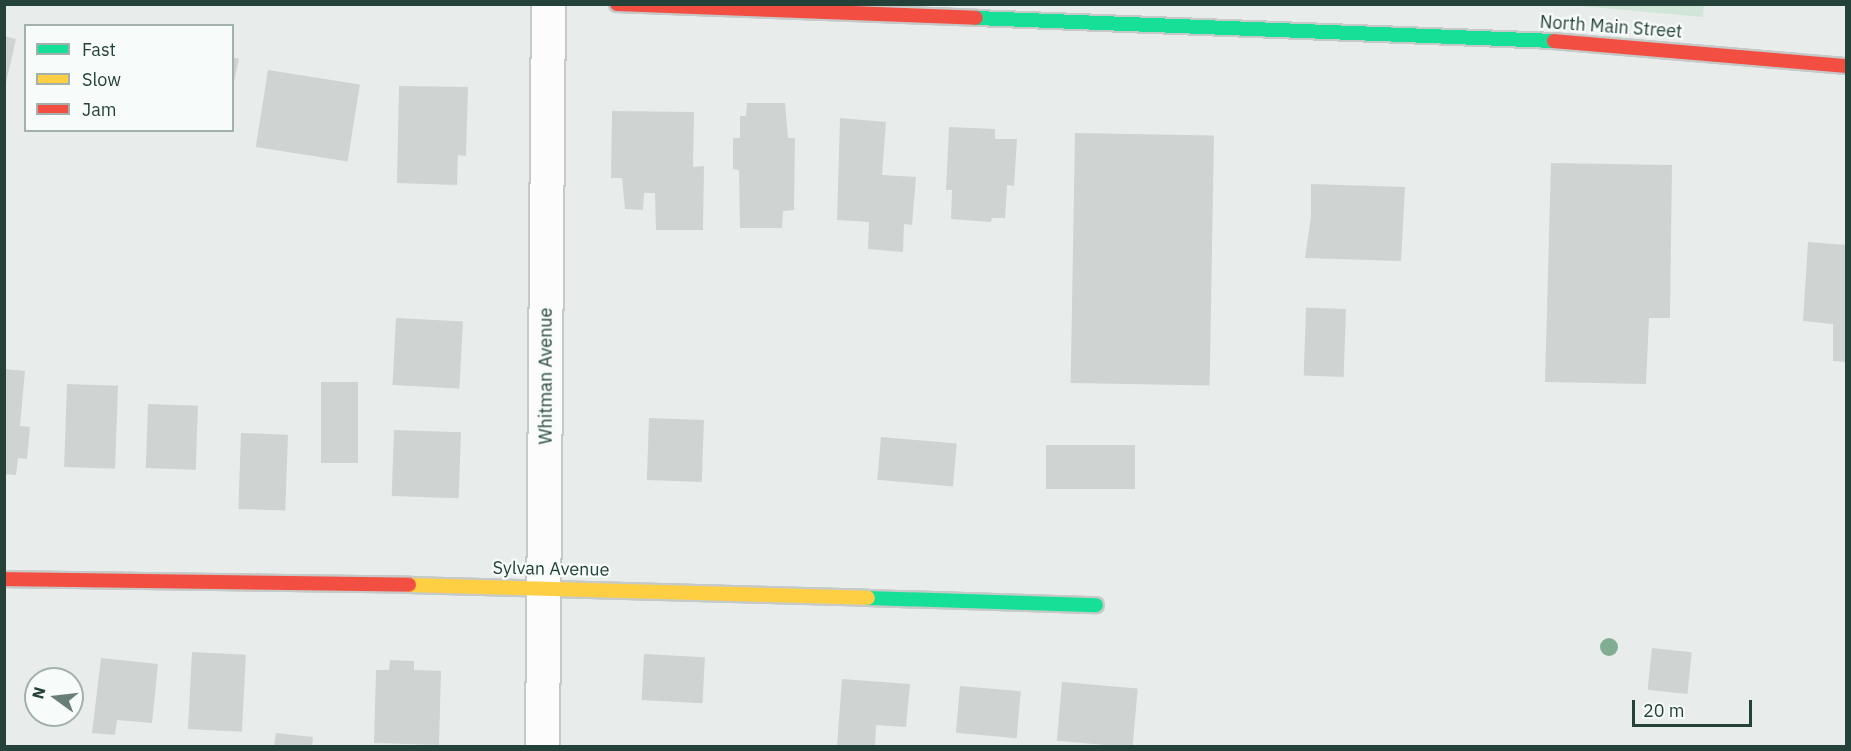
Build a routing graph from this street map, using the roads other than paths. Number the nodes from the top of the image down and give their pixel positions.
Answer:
1 (548, 4) edge
2 (617, 4) edge
3 (1846, 66) edge
4 (4, 579) edge
5 (545, 587) junction
6 (1096, 604) dead end
7 (542, 747) edge

1 - 5 street, Whitman Avenue
2 - 3 main road, North Main Street
4 - 5 main road, Sylvan Avenue
5 - 6 main road, Sylvan Avenue
5 - 7 street, Whitman Avenue

